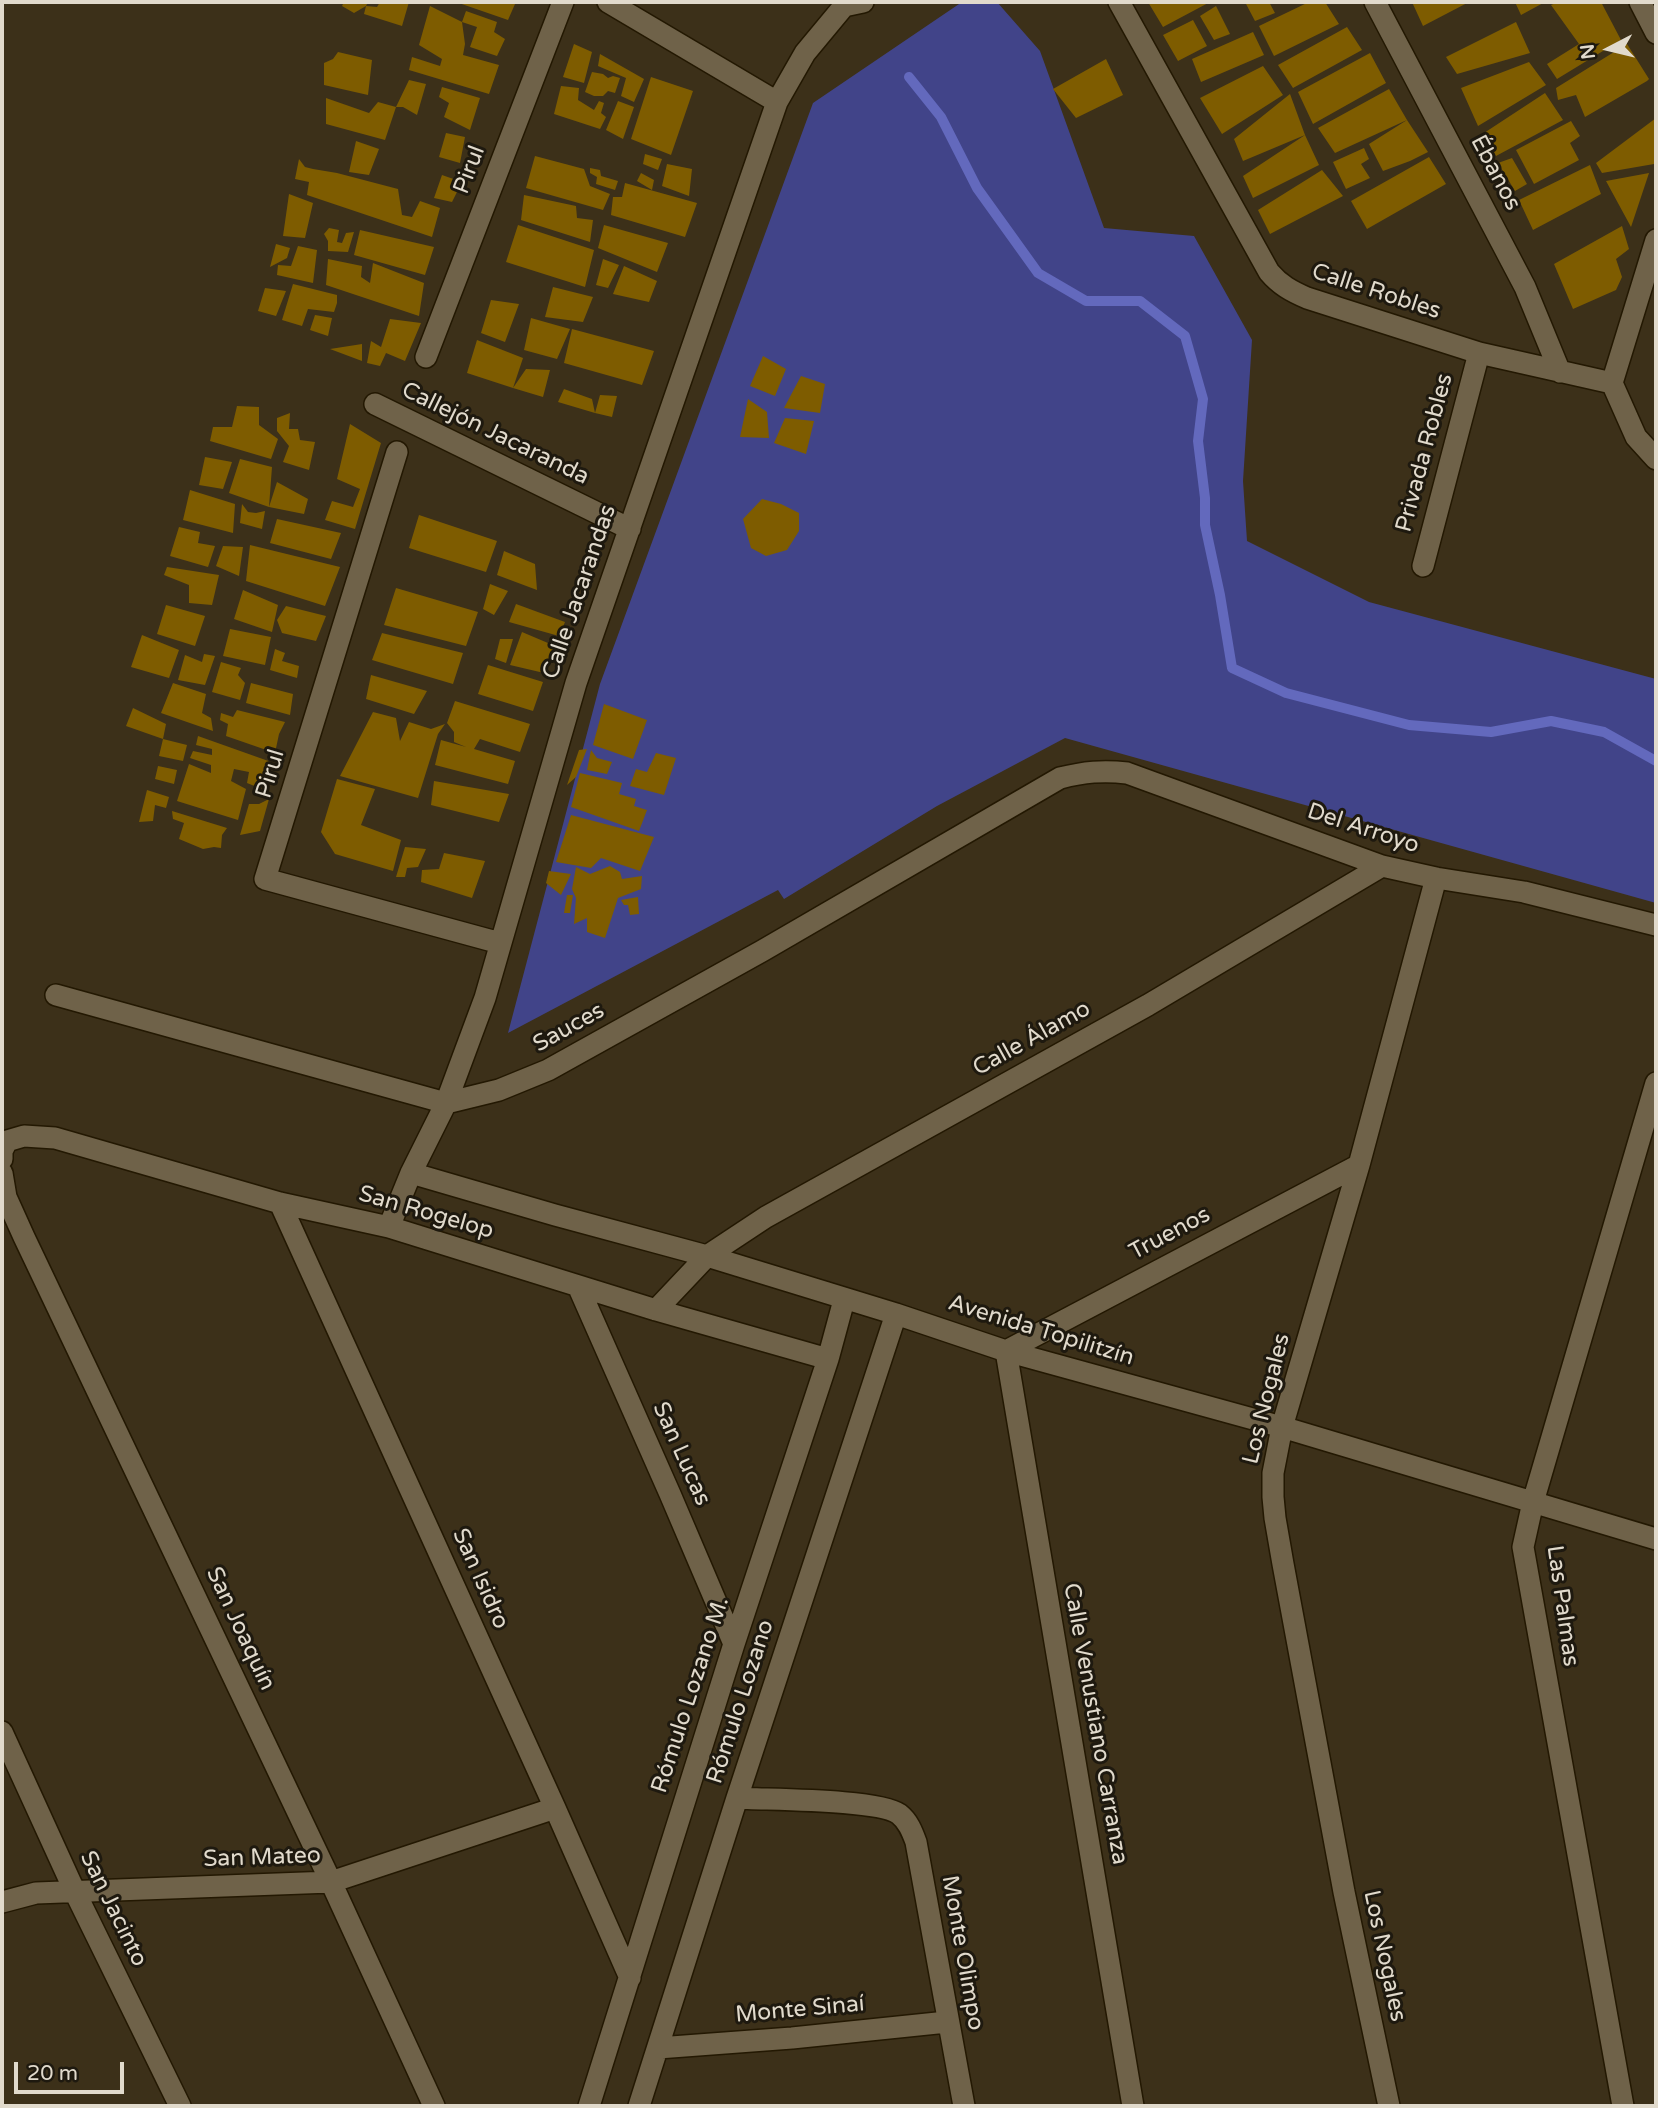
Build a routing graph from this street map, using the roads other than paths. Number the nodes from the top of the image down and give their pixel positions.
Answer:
1 (563, 2) edge
2 (608, 2) edge
3 (1119, 2) edge
4 (1375, 2) edge
5 (1640, 2) edge
6 (850, 3) edge
7 (1656, 33) edge
8 (777, 102) junction
9 (1656, 240) edge
10 (1479, 353) junction
11 (426, 357) dead end
12 (1560, 372) junction
13 (1612, 383) junction
14 (375, 404) dead end
15 (397, 452) dead end
16 (1656, 459) edge
17 (630, 529) junction
18 (1423, 566) dead end
19 (1060, 778) joint
20 (1382, 866) junction
21 (1436, 878) junction
22 (1656, 925) edge
23 (500, 943) junction
24 (56, 995) dead end
25 (1656, 1083) edge
26 (446, 1103) junction
27 (5, 1150) edge
28 (1359, 1165) junction
29 (2, 1173) edge
30 (411, 1173) junction
31 (280, 1203) junction
32 (389, 1227) junction
33 (707, 1256) junction
34 (578, 1286) junction
35 (844, 1300) junction
36 (656, 1310) junction
37 (896, 1314) junction
38 (1006, 1351) junction
39 (828, 1359) junction
40 (1282, 1427) junction
41 (1533, 1502) junction
42 (1656, 1539) edge
43 (734, 1644) junction
44 (2, 1732) edge
45 (737, 1798) junction
46 (555, 1808) junction
47 (331, 1882) junction
48 (75, 1892) junction
49 (2, 1902) edge
50 (630, 1978) junction
51 (947, 2022) junction
52 (658, 2048) junction
53 (180, 2106) edge
54 (434, 2106) edge
55 (589, 2106) edge
56 (639, 2106) edge
57 (964, 2106) edge
58 (1133, 2106) edge
59 (1389, 2106) edge
60 (1623, 2106) edge

1 - 11 street, Pirul
2 - 8 street
3 - 10 street, Calle Robles
4 - 12 street, Ébanos
5 - 7 street
6 - 8 street, Calle Jacarandas
8 - 17 street, Calle Jacarandas
9 - 13 street
10 - 12 street, Calle Robles
10 - 18 street, Privada Robles
12 - 13 street, Calle Robles
13 - 16 street
14 - 17 street, Callejón Jacaranda
15 - 23 street, Pirul
17 - 23 street, Calle Jacarandas
19 - 20 street, Del Arroyo
19 - 26 street, Sauces
20 - 21 street, Del Arroyo
20 - 33 street, Calle Álamo
21 - 22 street, Del Arroyo
21 - 28 street, Los Nogales
23 - 26 street, Calle Jacarandas
24 - 26 street, Sauces
25 - 41 street, Las Palmas
26 - 30 street, Calle Jacarandas
27 - 31 street, San Rogelop
28 - 38 street, Truenos
28 - 40 street, Los Nogales
29 - 47 street, San Joaquín
30 - 32 street, Calle Jacarandas
30 - 33 street, Avenida Topilitzín
31 - 32 street, San Rogelop
31 - 46 street, San Isidro
32 - 34 street, San Rogelop
33 - 35 street, Avenida Topilitzín
33 - 36 street, Calle Álamo
34 - 36 street, San Rogelop
34 - 43 street, San Lucas
35 - 37 street, Avenida Topilitzín
35 - 39 street, Rómulo Lozano M.
36 - 39 street, San Rogelop
37 - 38 street, Avenida Topilitzín
37 - 45 street, Rómulo Lozano
38 - 40 street, Avenida Topilitzín
38 - 58 street, Calle Venustiano Carranza
39 - 43 street, Rómulo Lozano M.
40 - 41 street, Avenida Topilitzín
40 - 59 street, Los Nogales
41 - 42 street, Avenida Topilitzín
41 - 60 street, Las Palmas
43 - 50 street, Rómulo Lozano M.
44 - 48 street, San Jacinto
45 - 51 street, Monte Olimpo
45 - 52 street, Rómulo Lozano
46 - 47 street, San Mateo
46 - 50 street, San Isidro
47 - 48 street, San Mateo
47 - 54 street, San Joaquín
48 - 49 street, San Mateo
48 - 53 street, San Jacinto
50 - 55 street, Rómulo Lozano M.
51 - 52 street, Monte Sinaí
51 - 57 street, Monte Olimpo
52 - 56 street, Rómulo Lozano

